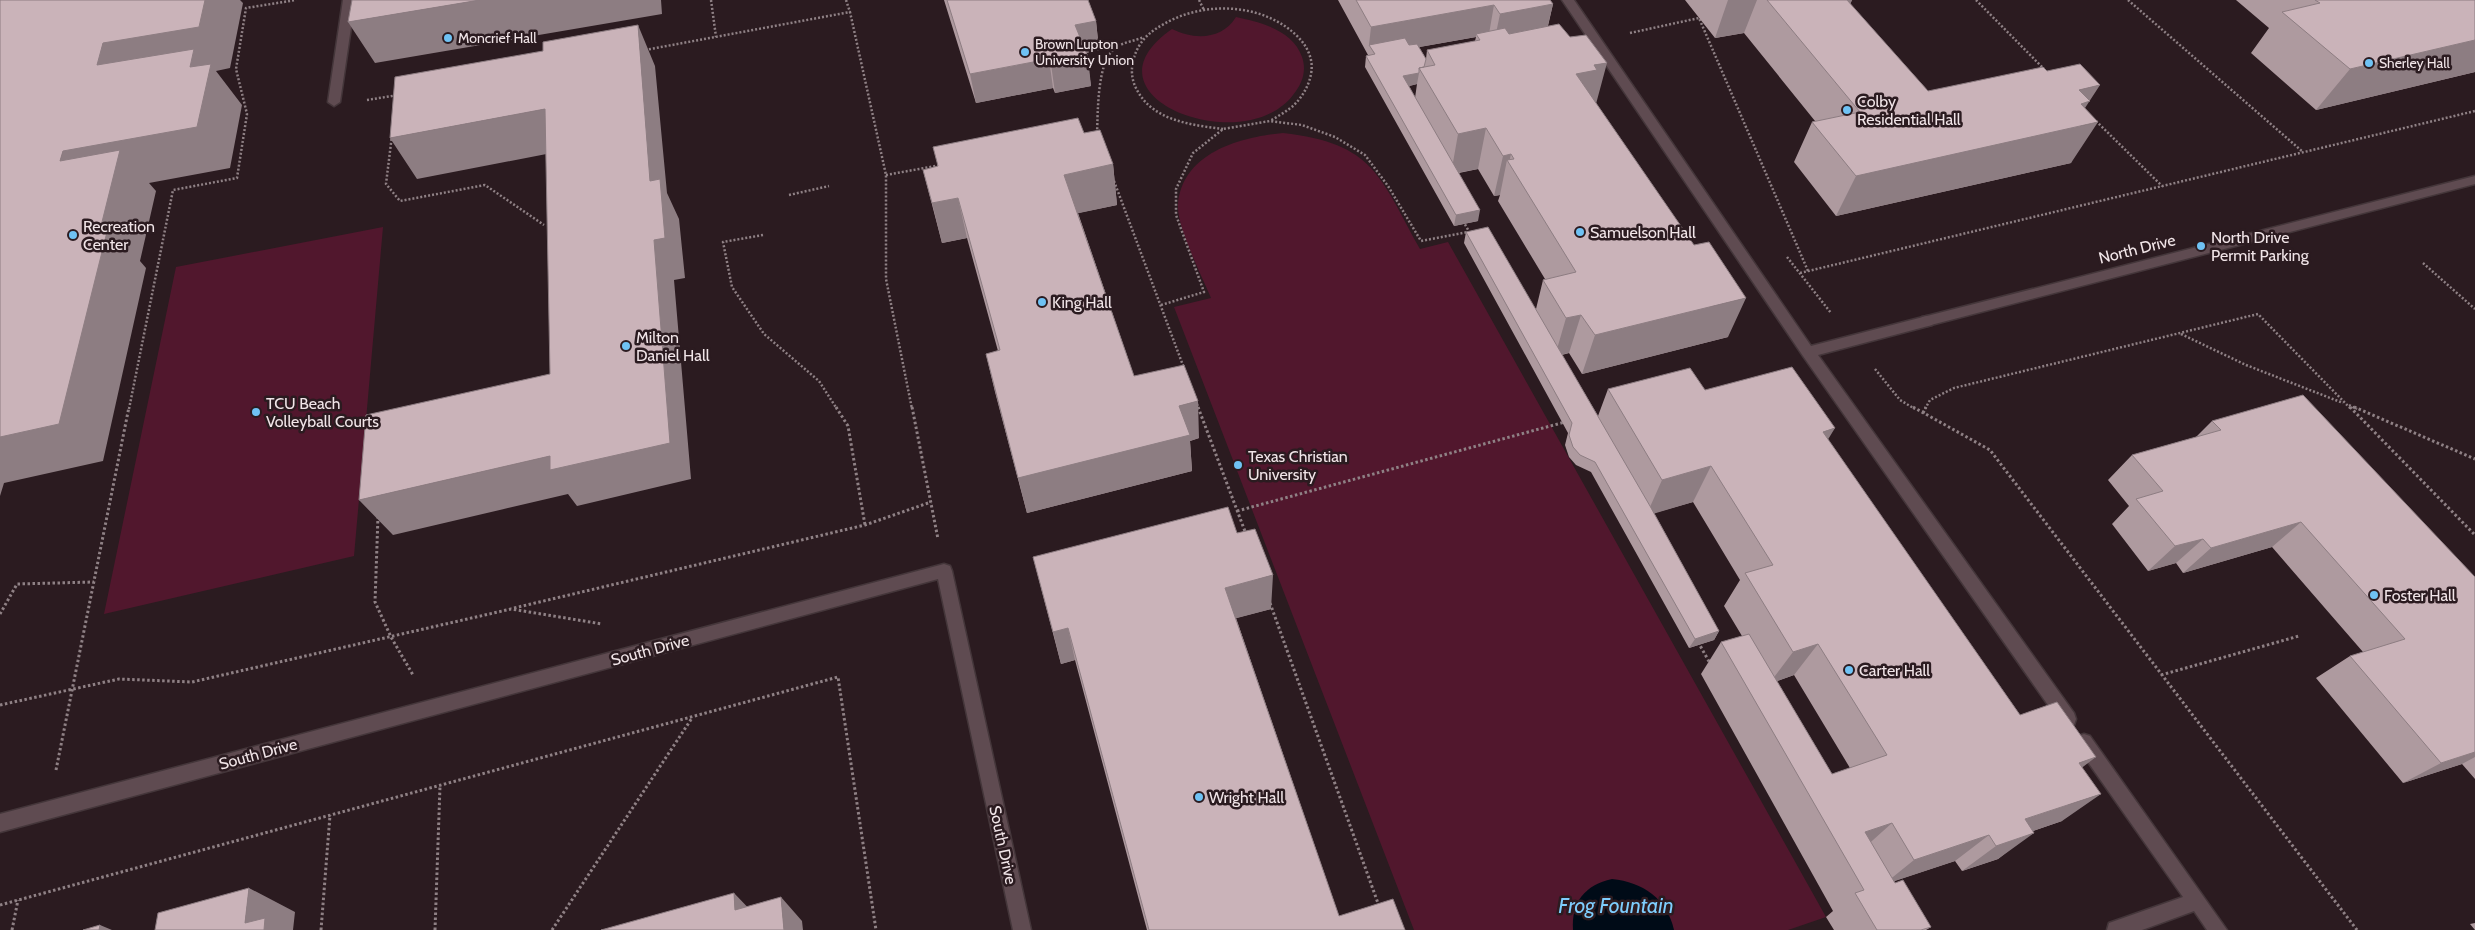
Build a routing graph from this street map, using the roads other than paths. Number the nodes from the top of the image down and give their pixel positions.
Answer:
1 (348, 0) edge
2 (1568, 0) edge
3 (334, 102) dead end
4 (2475, 180) edge
5 (1808, 352) junction
6 (0, 823) edge
7 (2197, 901) junction
8 (1022, 930) edge
9 (2116, 930) edge
10 (2218, 930) edge

1 - 3 street
2 - 5 street
4 - 5 street, North Drive
5 - 7 street
6 - 8 street, South Drive
7 - 9 street
7 - 10 street

